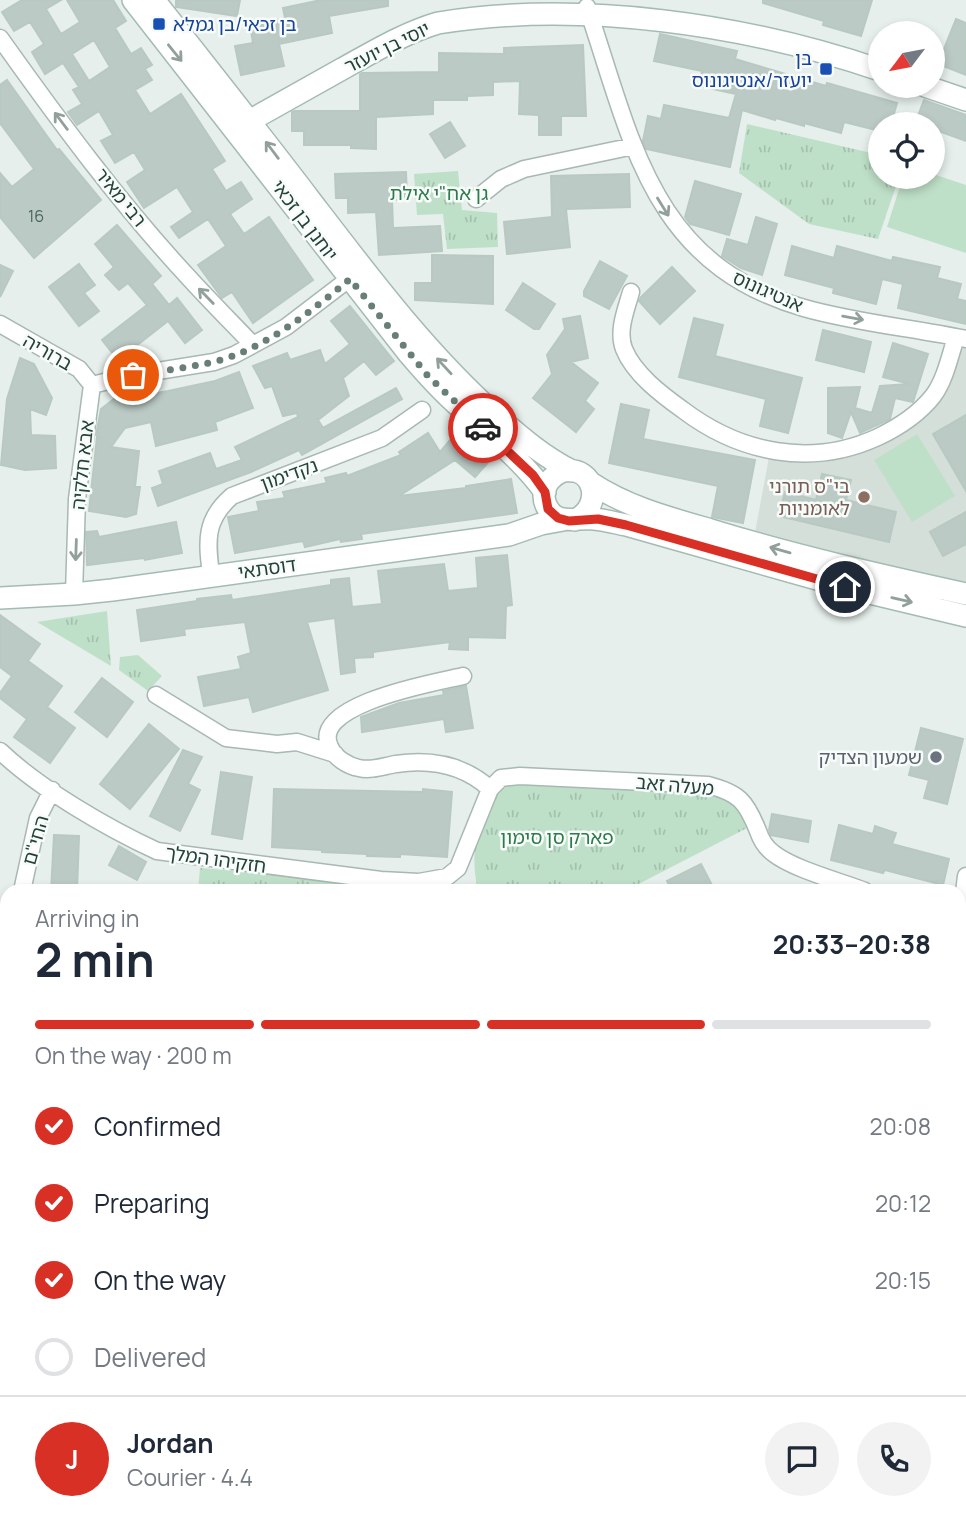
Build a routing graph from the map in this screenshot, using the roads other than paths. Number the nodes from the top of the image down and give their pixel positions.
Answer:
1 (133, 0) edge
2 (154, 0) edge
3 (503, 4) edge
4 (587, 7) junction
5 (0, 38) edge
6 (868, 66) edge
7 (945, 93) edge
8 (966, 100) edge
9 (243, 125) junction
10 (634, 146) junction
11 (476, 199) dead end
12 (356, 274) junction
13 (631, 292) dead end
14 (0, 324) edge
15 (961, 338) edge
16 (253, 345) junction
17 (92, 385) junction
18 (422, 410) dead end
19 (572, 471) junction
20 (591, 484) junction
21 (545, 498) junction
22 (569, 520) junction
23 (532, 526) junction
24 (211, 575) junction
25 (74, 594) junction
26 (0, 598) edge
27 (965, 610) edge
28 (463, 676) dead end
29 (156, 695) dead end
30 (0, 751) edge
31 (335, 754) junction
32 (490, 789) junction
33 (52, 790) junction
34 (24, 884) edge
35 (847, 884) edge

1 -> 9 street, יוחנן בן זכאי
2 - 9 street, יוחנן בן זכאי
3 - 4 street, יוסי בן יועזר
3 - 9 street, יוסי בן יועזר
4 - 6 street, יוסי בן יועזר
4 - 10 street, אנטיגונוס
16 -> 5 street, רבי מאיר
7 - 8 street
9 - 12 street, יוחנן בן זכאי
10 - 11 street
10 -> 15 street, אנטיגונוס
12 - 16 street
19 -> 12 street, יוחנן בן זכאי
12 - 21 street, יוחנן בן זכאי
13 - 15 street
14 - 17 street, ברוריה
16 - 17 street
17 -> 25 street, אבא חלקיה
18 - 24 street, נקדימון
19 - 20 street
19 - 21 street
20 - 22 street
27 -> 20 street
21 - 22 street
21 - 23 street
22 - 23 street, דוסתאי
22 -> 27 street
23 - 24 street, דוסתאי
24 - 25 street, דוסתאי
25 - 26 street, דוסתאי
28 - 31 street
29 - 31 street
30 - 33 street, חזקיהו המלך
31 - 32 street
32 - 33 street, חזקיהו המלך
32 - 35 street, מעלה זאב
33 - 34 street, החי"ם

